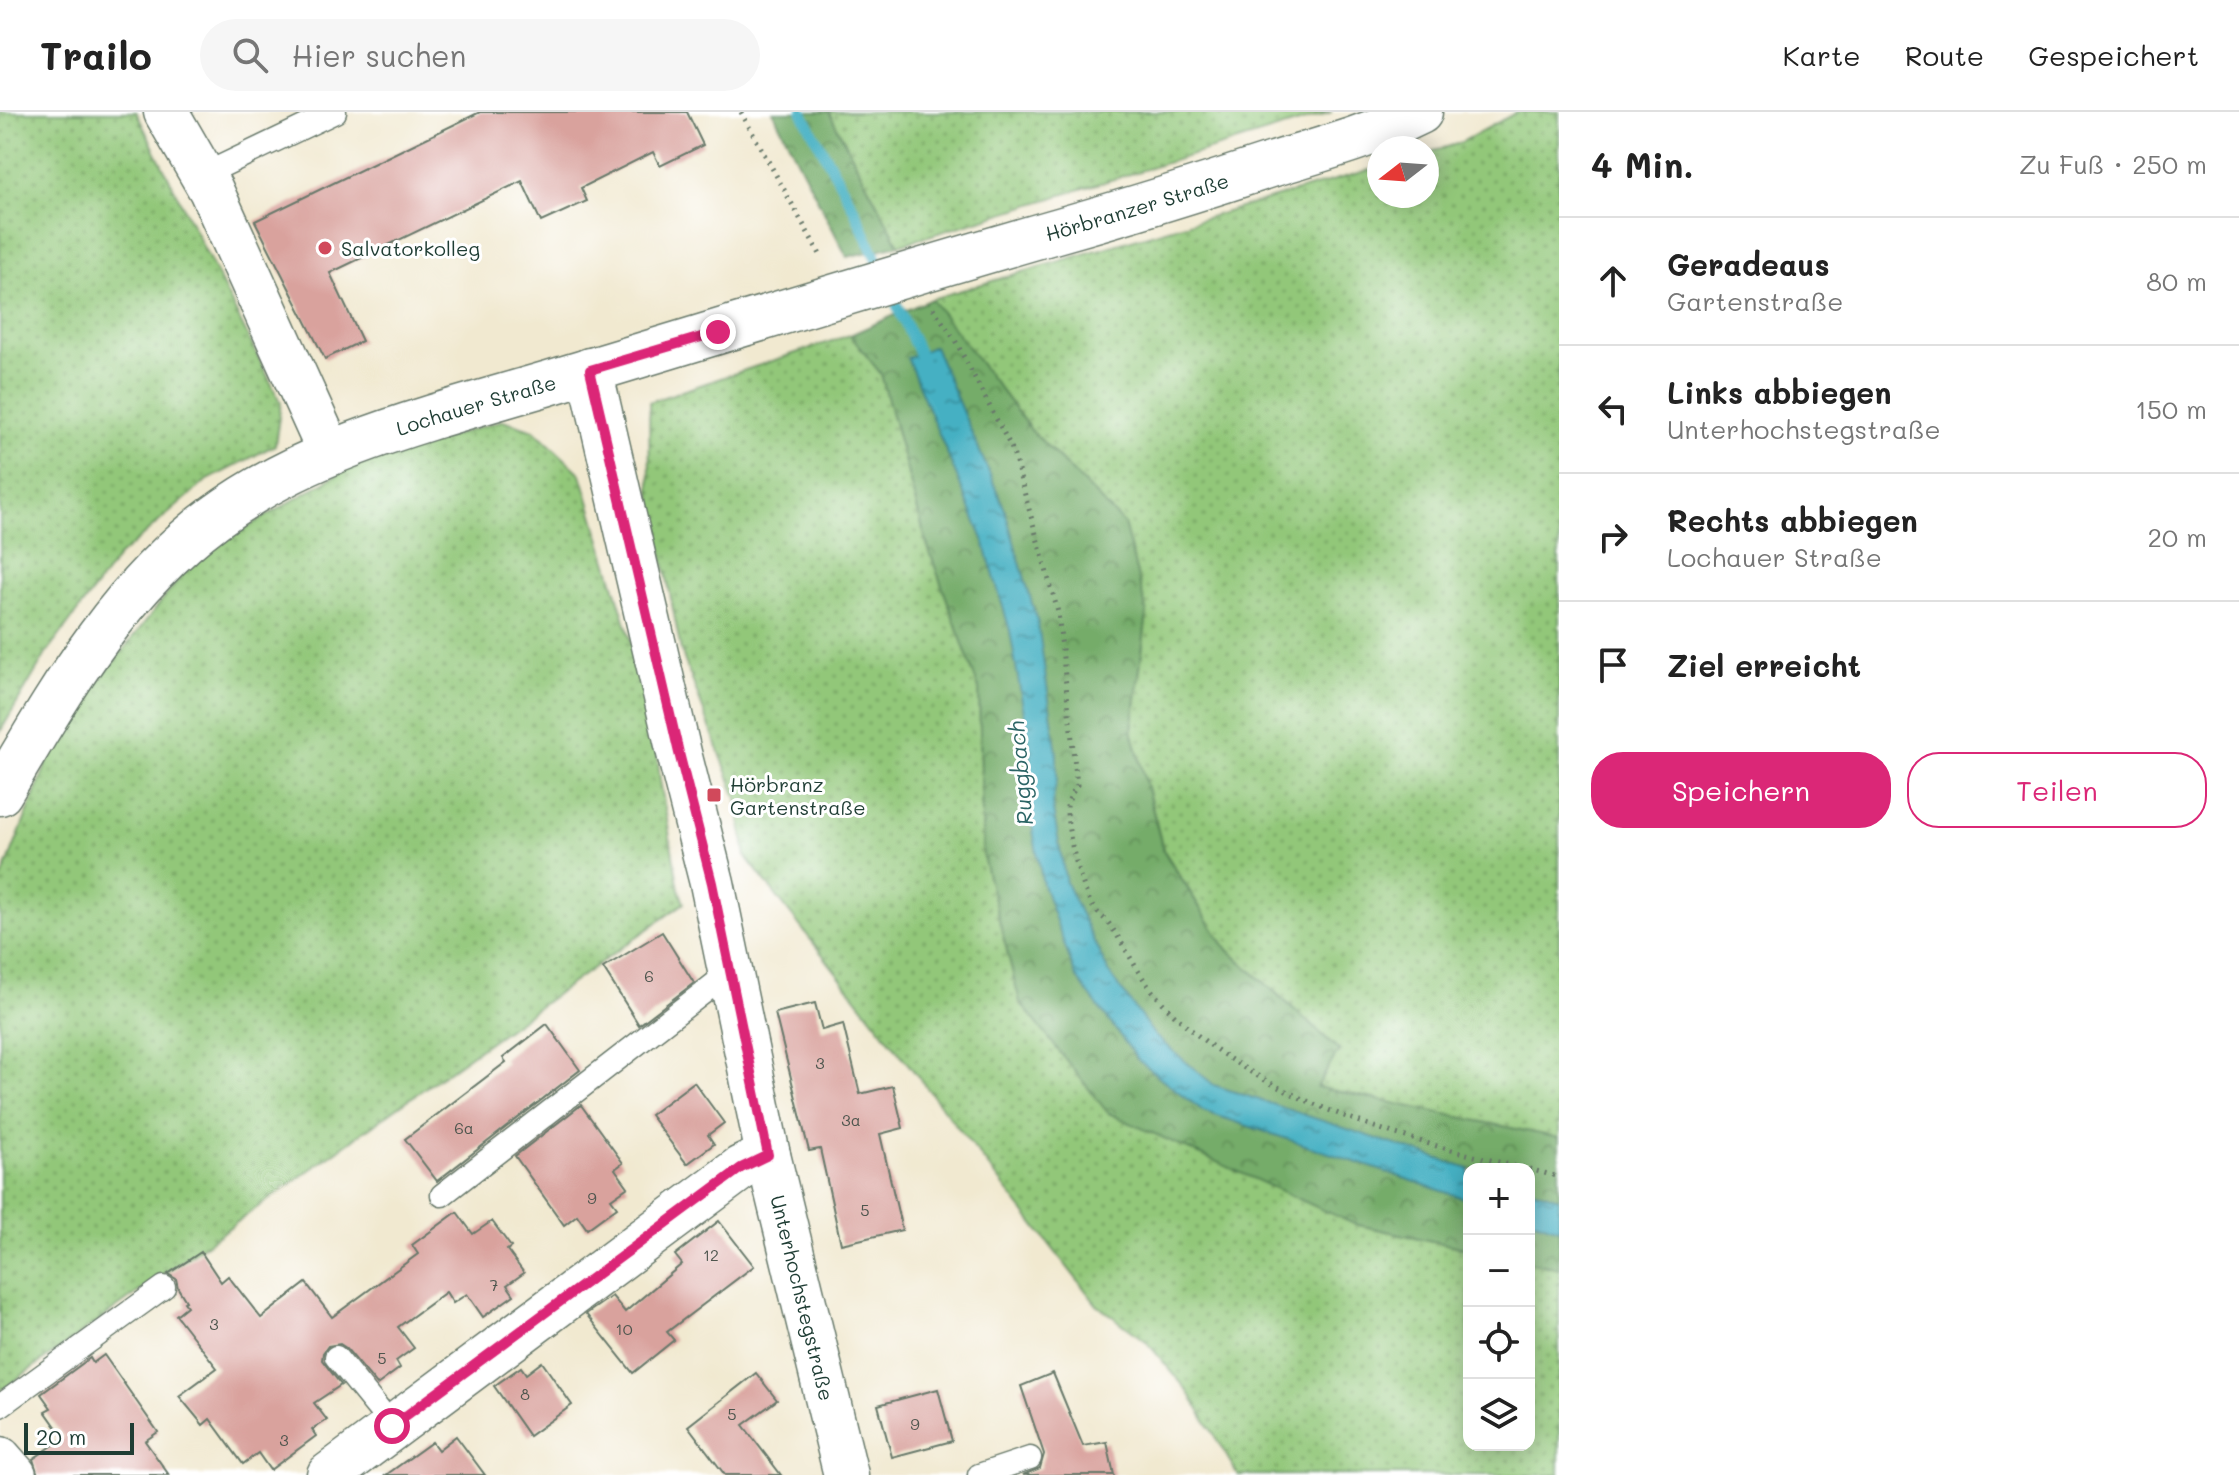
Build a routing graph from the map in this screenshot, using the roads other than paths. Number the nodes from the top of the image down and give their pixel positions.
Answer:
1 (166, 112) edge
2 (335, 112) edge
3 (1420, 112) edge
4 (203, 175) junction
5 (847, 292) joint
6 (590, 370) junction
7 (330, 453) junction
8 (0, 793) edge
9 (730, 972) junction
10 (768, 1155) junction
11 (442, 1195) dead end
12 (164, 1287) dead end
13 (336, 1357) dead end
14 (0, 1406) edge
15 (392, 1426) junction
16 (1030, 1458) dead end
17 (0, 1459) edge
18 (14, 1475) edge
19 (329, 1475) edge
20 (846, 1475) edge
21 (979, 1475) edge

1 - 4 street
2 - 4 lane
3 - 5 street, Hörbranzer Straße
4 - 7 street
5 - 6 street, Lochauer Straße
6 - 7 street, Lochauer Straße
6 - 9 street, Unterhochstegstraße
7 - 8 street, Lochauer Straße
9 - 10 street, Unterhochstegstraße
9 - 11 lane
10 - 15 street
10 - 20 street, Unterhochstegstraße
12 - 14 lane
13 - 15 lane
15 - 19 street
16 - 21 lane
17 - 18 street

